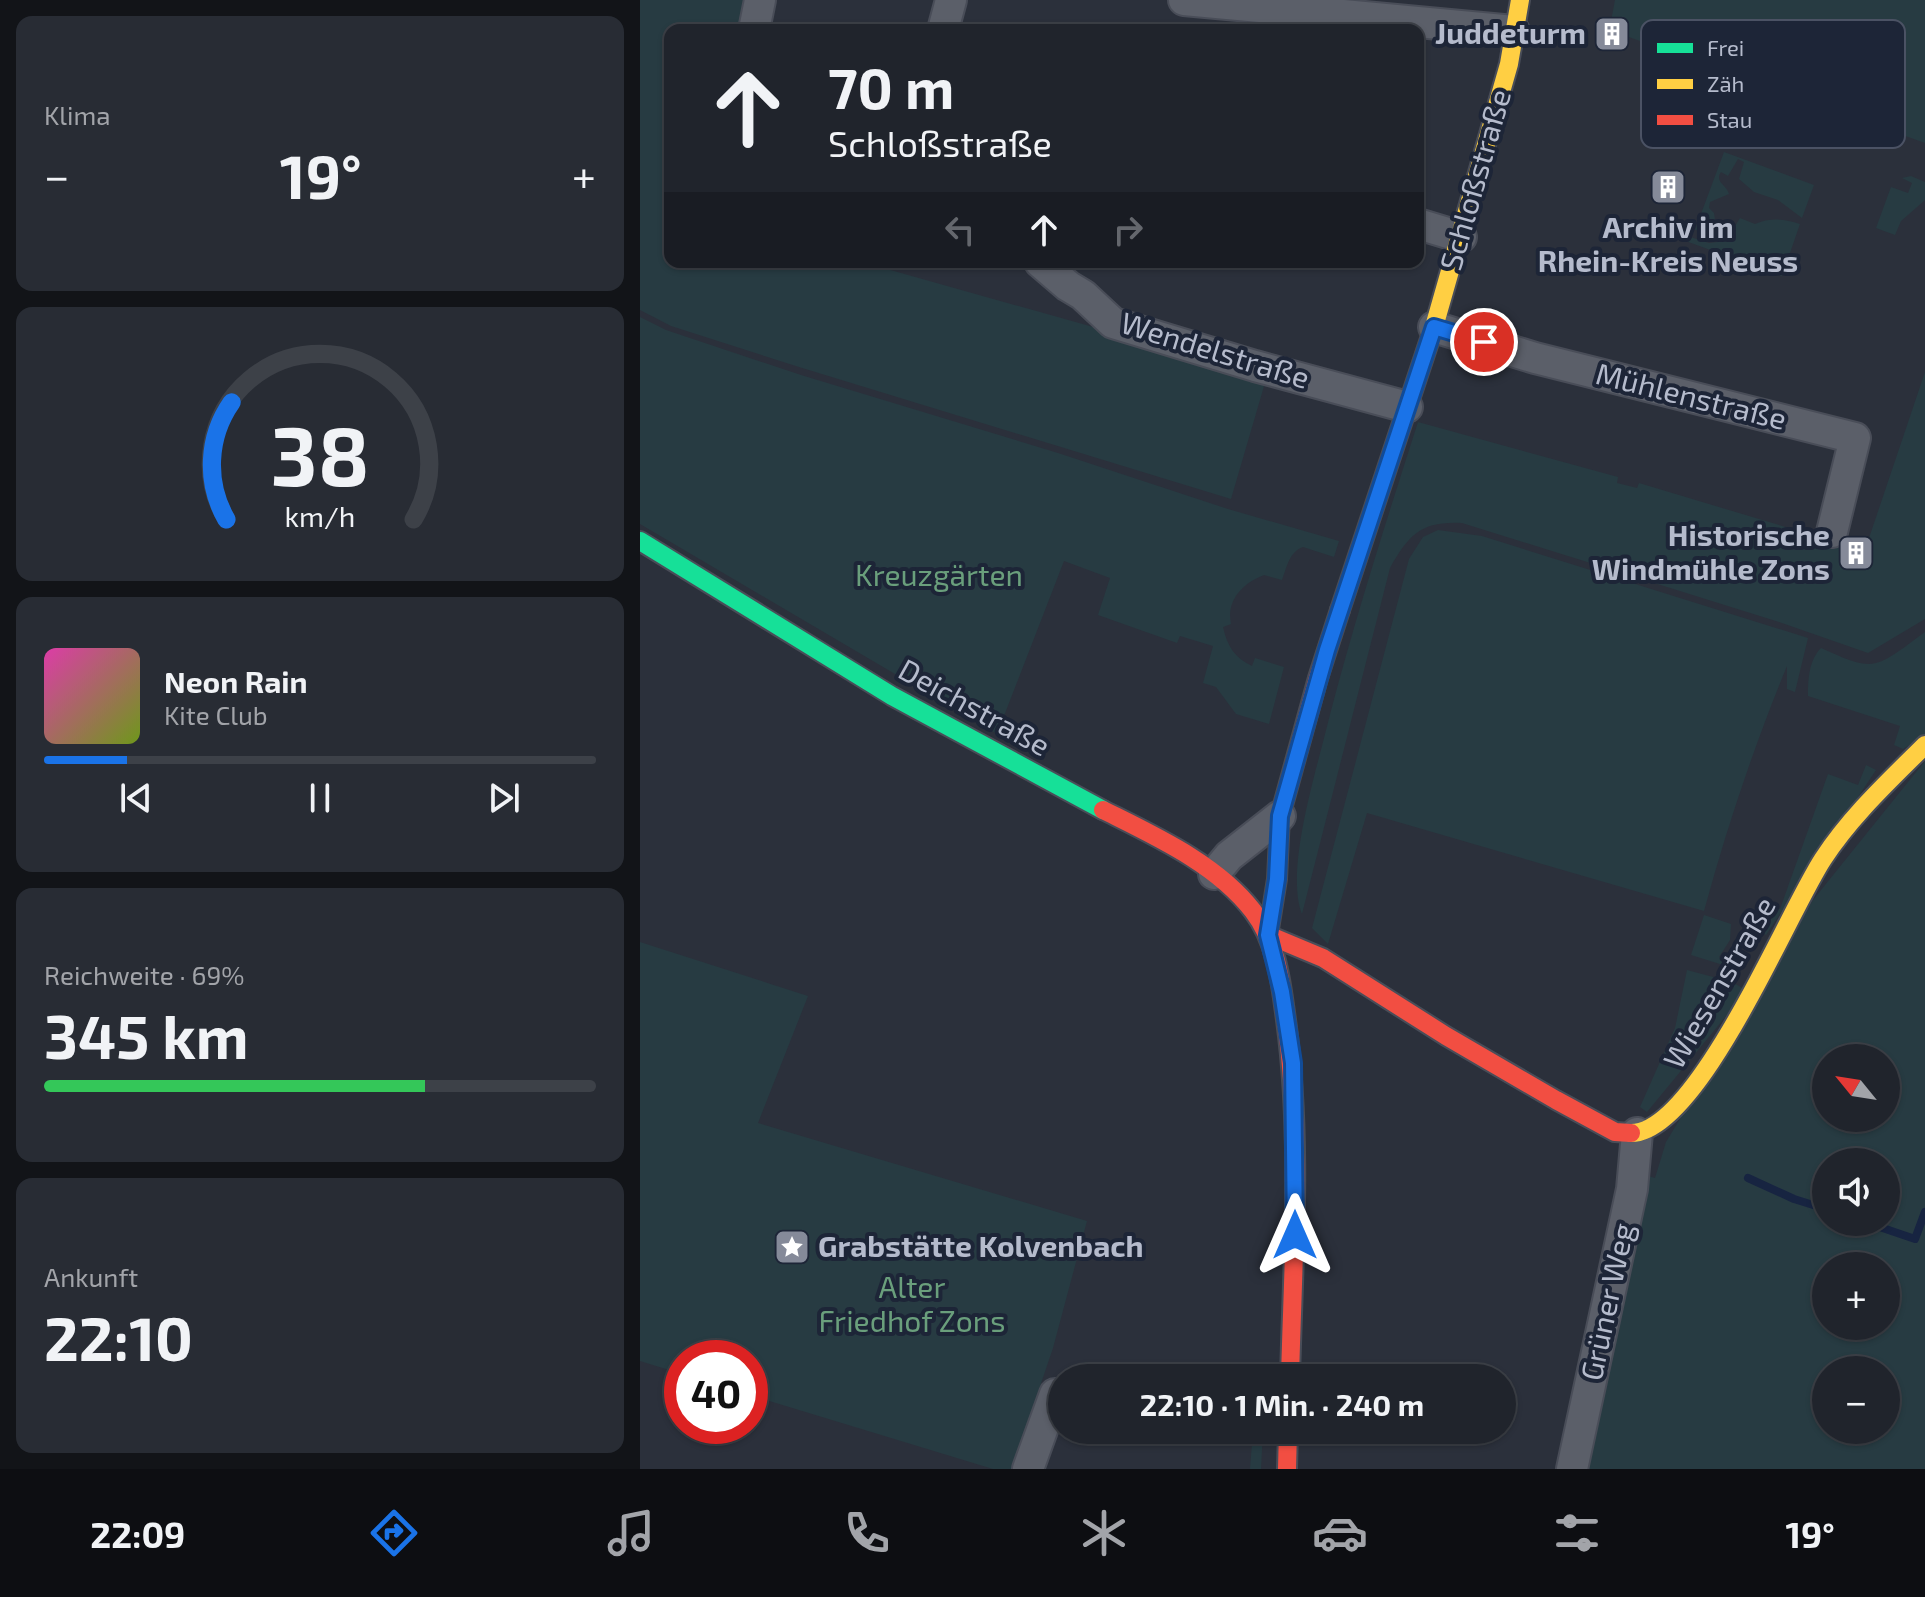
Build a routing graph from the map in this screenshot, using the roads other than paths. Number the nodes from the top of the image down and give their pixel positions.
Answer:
1 (760, 0) edge
2 (951, 0) edge
3 (1520, 0) edge
4 (1204, 1) edge
5 (755, 24) edge
6 (945, 24) edge
7 (1514, 31) junction
8 (1424, 226) edge
9 (1461, 237) junction
10 (1047, 268) edge
11 (1434, 327) junction
12 (1407, 407) junction
13 (1832, 532) dead end
14 (640, 541) edge
15 (1925, 745) edge
16 (1280, 816) junction
17 (1214, 874) junction
18 (1268, 935) junction
19 (1637, 1133) junction
20 (1290, 1364) edge
21 (1048, 1413) edge
22 (1288, 1444) edge
23 (1028, 1469) edge
24 (1287, 1469) edge
25 (1572, 1469) edge

1 - 5 street
2 - 6 street
3 - 7 street, Schloßstraße
4 - 7 street
7 - 9 street, Schloßstraße
8 - 9 street
9 - 11 street, Schloßstraße
10 - 12 street, Wendelstraße
11 - 12 street, Schloßstraße
11 - 13 street, Mühlenstraße
12 - 16 street, Schloßstraße
14 - 17 street, Deichstraße
15 - 19 street, Wiesenstraße
16 - 17 street
16 - 18 street, Schloßstraße
17 - 18 street, Deichstraße
18 - 19 street
18 - 20 street
19 - 25 street, Grüner Weg
21 - 23 street
22 - 24 street

